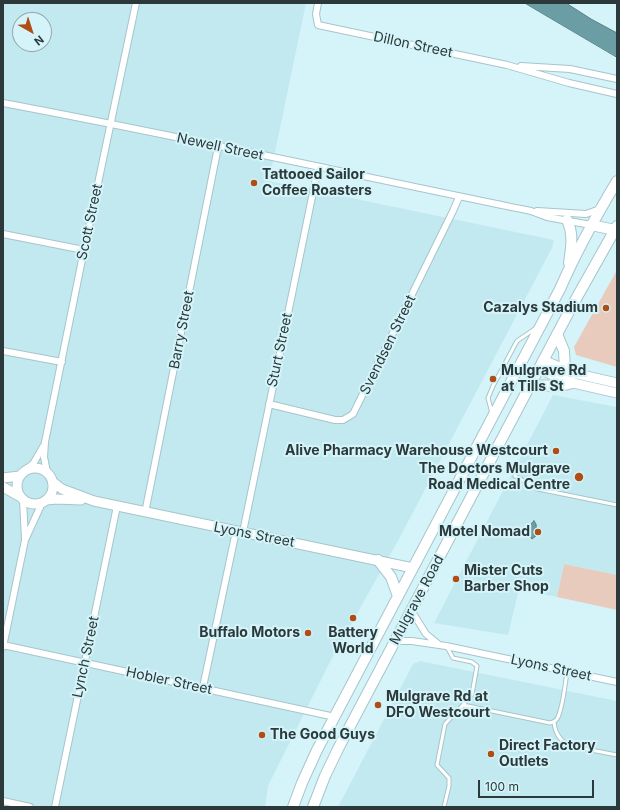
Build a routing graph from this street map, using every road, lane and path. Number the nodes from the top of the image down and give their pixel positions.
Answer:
1 (136, 3) edge
2 (318, 3) edge
3 (507, 65) junction
4 (617, 79) edge
5 (617, 94) edge
6 (3, 104) edge
7 (111, 123) junction
8 (218, 146) junction
9 (318, 168) junction
10 (617, 181) edge
11 (459, 196) junction
12 (601, 209) junction
13 (531, 211) junction
14 (567, 220) junction
15 (591, 226) junction
16 (616, 228) edge
17 (3, 234) edge
18 (84, 250) junction
19 (568, 269) junction
20 (542, 324) junction
21 (557, 334) junction
22 (3, 351) edge
23 (524, 357) junction
24 (62, 362) junction
25 (541, 365) junction
26 (565, 370) junction
27 (617, 383) edge
28 (573, 384) junction
29 (530, 385) junction
30 (617, 393) edge
31 (269, 404) junction
32 (492, 416) junction
33 (45, 442) junction
34 (26, 469) junction
35 (47, 472) junction
36 (19, 476) junction
37 (516, 476) dead end
38 (3, 478) edge
39 (53, 482) junction
40 (3, 487) edge
41 (21, 498) junction
42 (44, 501) junction
43 (94, 501) junction
44 (617, 505) edge
45 (117, 506) junction
46 (145, 513) junction
47 (239, 531) junction
48 (25, 540) junction
49 (378, 560) junction
50 (413, 568) junction
51 (430, 573) junction
52 (398, 596) junction
53 (411, 610) junction
54 (395, 641) junction
55 (438, 644) junction
56 (3, 646) edge
57 (446, 646) junction
58 (85, 663) junction
59 (567, 671) junction
60 (617, 682) edge
61 (203, 688) junction
62 (462, 705) junction
63 (335, 717) junction
64 (554, 722) junction
65 (617, 755) edge
66 (4, 802) edge
67 (293, 805) edge
68 (313, 806) edge
69 (30, 807) edge
70 (55, 807) edge
71 (444, 807) edge

1 - 7 street, Scott Street
2 - 3 street, Dillon Street
3 - 4 street, Dillon Street
3 - 5 street, Dillon Street
6 - 7 street, Newell Street
7 - 8 street, Newell Street
7 - 18 street, Scott Street
8 - 9 street, Newell Street
8 - 46 street, Barry Street
9 - 11 street, Newell Street
9 - 31 street, Sturt Street
10 - 12 main road, Mulgrave Road
11 - 13 street, Newell Street
11 - 31 street, Svendsen Street
12 - 13 street, Newell Street
12 - 15 main road, Mulgrave Road
13 - 14 street, Newell Street
14 - 15 street, Newell Street
14 - 19 main road
15 - 16 main road
15 - 19 main road, Mulgrave Road
16 - 21 main road, Mulgrave Road
17 - 18 street
18 - 24 street, Scott Street
19 - 20 main road, Mulgrave Road
20 - 23 main road, Mulgrave Road
20 - 32 lane
21 - 25 main road, Mulgrave Road
21 - 26 main road
22 - 24 street
23 - 25 main road
23 - 32 main road, Mulgrave Road
24 - 33 street, Scott Street
25 - 26 street
25 - 28 street
25 - 29 main road, Mulgrave Road
26 - 27 street
28 - 29 main road
28 - 30 street
29 - 51 main road, Mulgrave Road
31 - 47 street, Sturt Street
32 - 50 main road, Mulgrave Road
33 - 34 street, Scott Street
33 - 35 street, Scott Street
34 - 35 street
34 - 36 street
35 - 39 street
36 - 38 street
36 - 41 street
37 - 44 lane
39 - 42 street
39 - 43 street, Lyons Street
40 - 41 street
41 - 42 street
41 - 48 street
42 - 43 street, Lyons Street
42 - 48 street
43 - 45 street, Lyons Street
45 - 46 street, Lyons Street
45 - 58 street, Lynch Street
46 - 47 street, Lyons Street
47 - 49 street, Lyons Street
47 - 61 street, Sturt Street
48 - 56 street
49 - 50 street, Lyons Street
49 - 52 main road
50 - 51 main road
50 - 52 main road, Mulgrave Road
51 - 53 main road, Mulgrave Road
52 - 63 main road, Mulgrave Road
53 - 54 main road, Mulgrave Road
53 - 55 street, Lyons Street
54 - 55 street, Lyons Street
54 - 68 main road, Mulgrave Road
55 - 57 street, Lyons Street
56 - 58 street, Hobler Street
57 - 59 street, Lyons Street
57 - 62 lane
58 - 61 street, Hobler Street
58 - 70 street, Lynch Street
59 - 60 street, Lyons Street
59 - 64 lane
61 - 63 street, Hobler Street
62 - 64 lane
62 - 71 lane
63 - 67 main road, Mulgrave Road
64 - 65 lane
66 - 69 street

